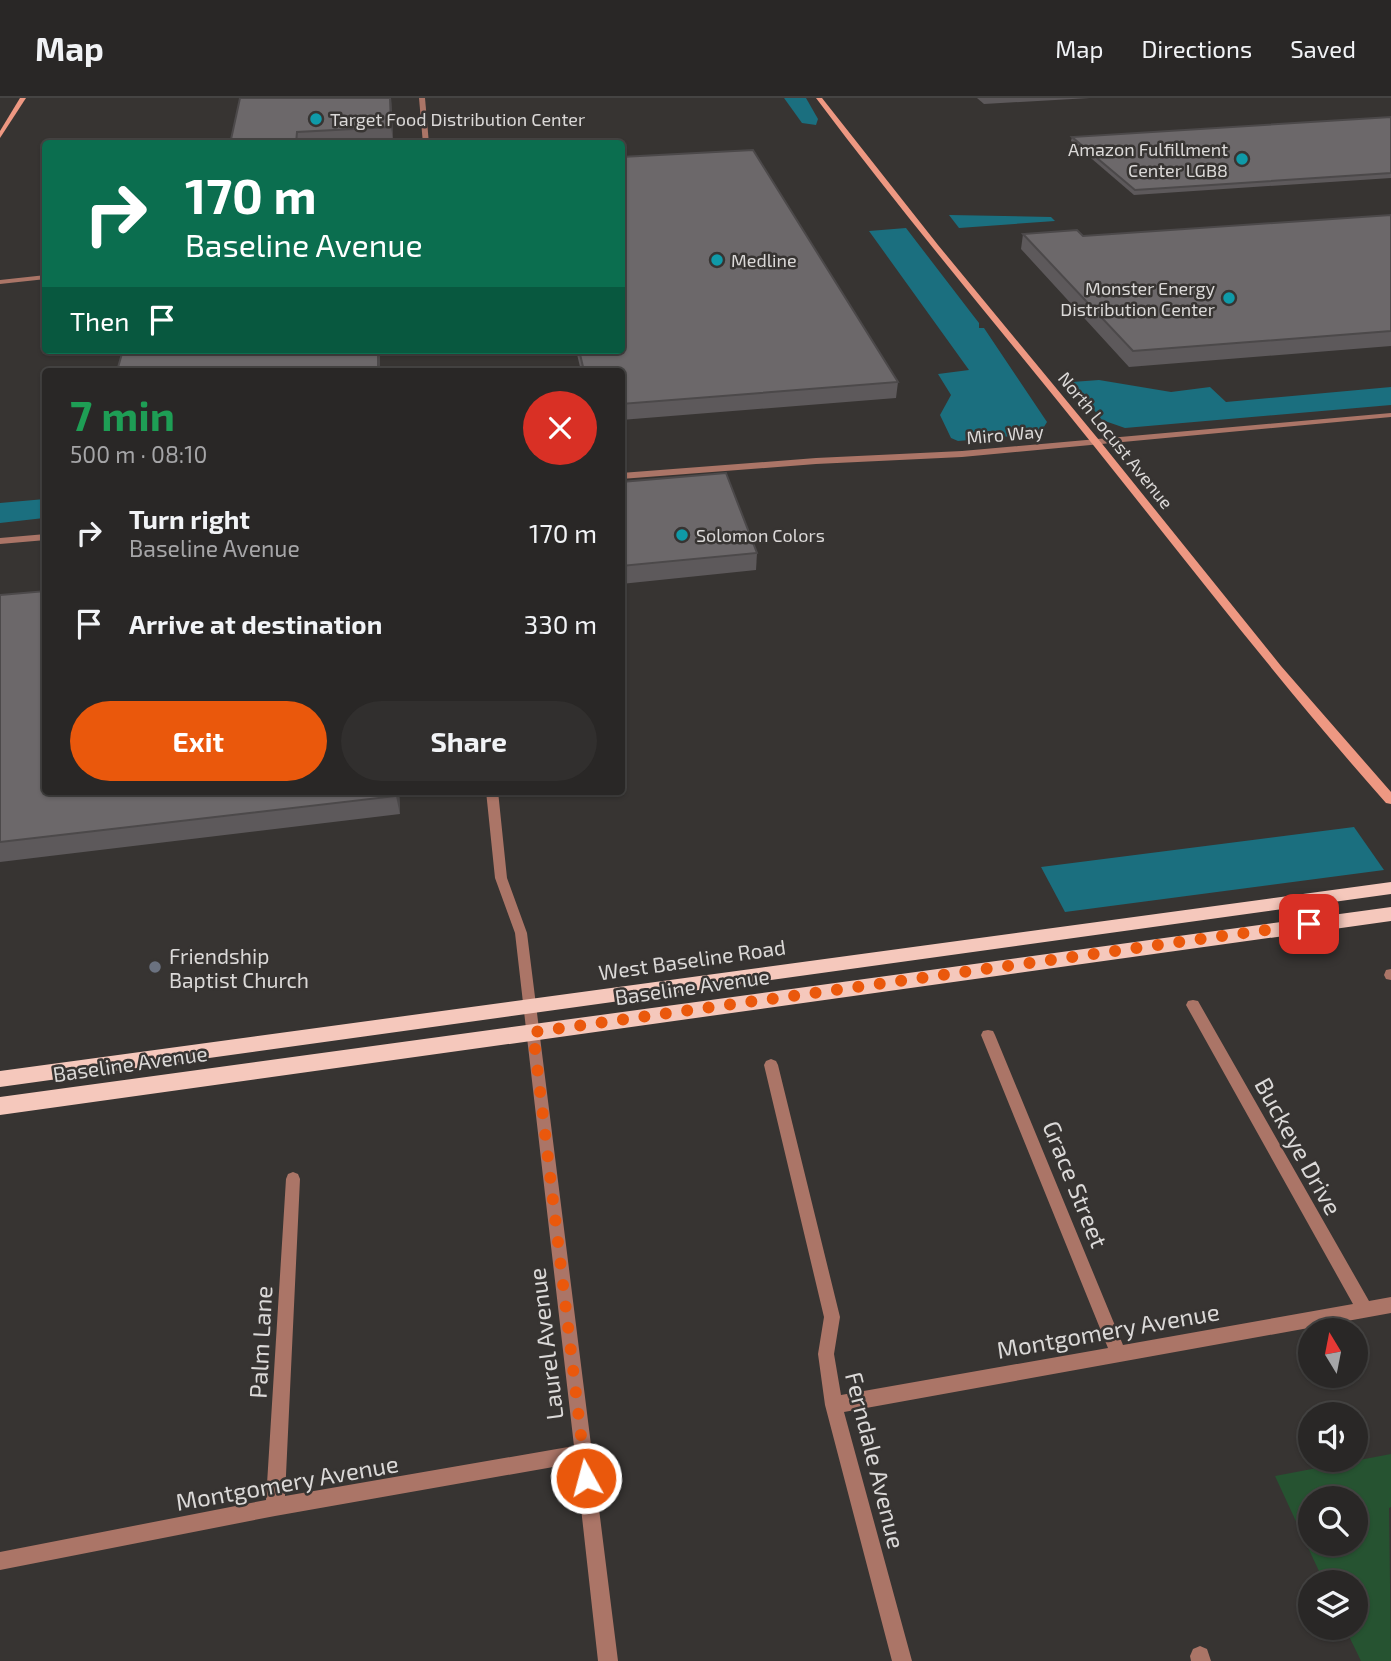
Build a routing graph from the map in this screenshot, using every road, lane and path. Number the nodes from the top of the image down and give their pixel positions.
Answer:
1 (23, 98) edge
2 (422, 98) edge
3 (819, 98) edge
4 (0, 136) edge
5 (426, 140) edge
6 (42, 277) edge
7 (0, 282) edge
8 (1391, 415) edge
9 (1096, 442) junction
10 (625, 476) edge
11 (42, 537) edge
12 (0, 541) edge
13 (492, 795) edge
14 (1391, 800) edge
15 (1391, 888) edge
16 (1391, 914) edge
17 (1193, 1005) dead end
18 (531, 1020) junction
19 (989, 1035) dead end
20 (771, 1065) dead end
21 (0, 1079) edge
22 (0, 1106) edge
23 (293, 1179) dead end
24 (1391, 1305) edge
25 (1365, 1310) junction
26 (1118, 1352) junction
27 (834, 1405) junction
28 (583, 1454) junction
29 (275, 1507) junction
30 (0, 1561) edge
31 (608, 1661) edge
32 (902, 1661) edge

1 - 4 street
2 - 5 street
3 - 9 street, North Locust Avenue
6 - 7 street
8 - 9 street, Miro Way
9 - 10 street, Miro Way
9 - 14 street, North Locust Avenue
11 - 12 street
13 - 18 street, Laurel Avenue
15 - 18 main road, West Baseline Road
16 - 18 main road, Baseline Avenue
17 - 25 street, Buckeye Drive
18 - 21 main road, West Baseline Road
18 - 22 main road, Baseline Avenue
18 - 28 street, Laurel Avenue
19 - 26 street, Grace Street
20 - 27 street, Ferndale Avenue
23 - 29 street, Palm Lane
24 - 25 street, Montgomery Avenue
25 - 26 street, Montgomery Avenue
26 - 27 street, Montgomery Avenue
27 - 32 street, Ferndale Avenue
28 - 29 street, Montgomery Avenue
28 - 31 street, Laurel Avenue
29 - 30 street, Montgomery Avenue

